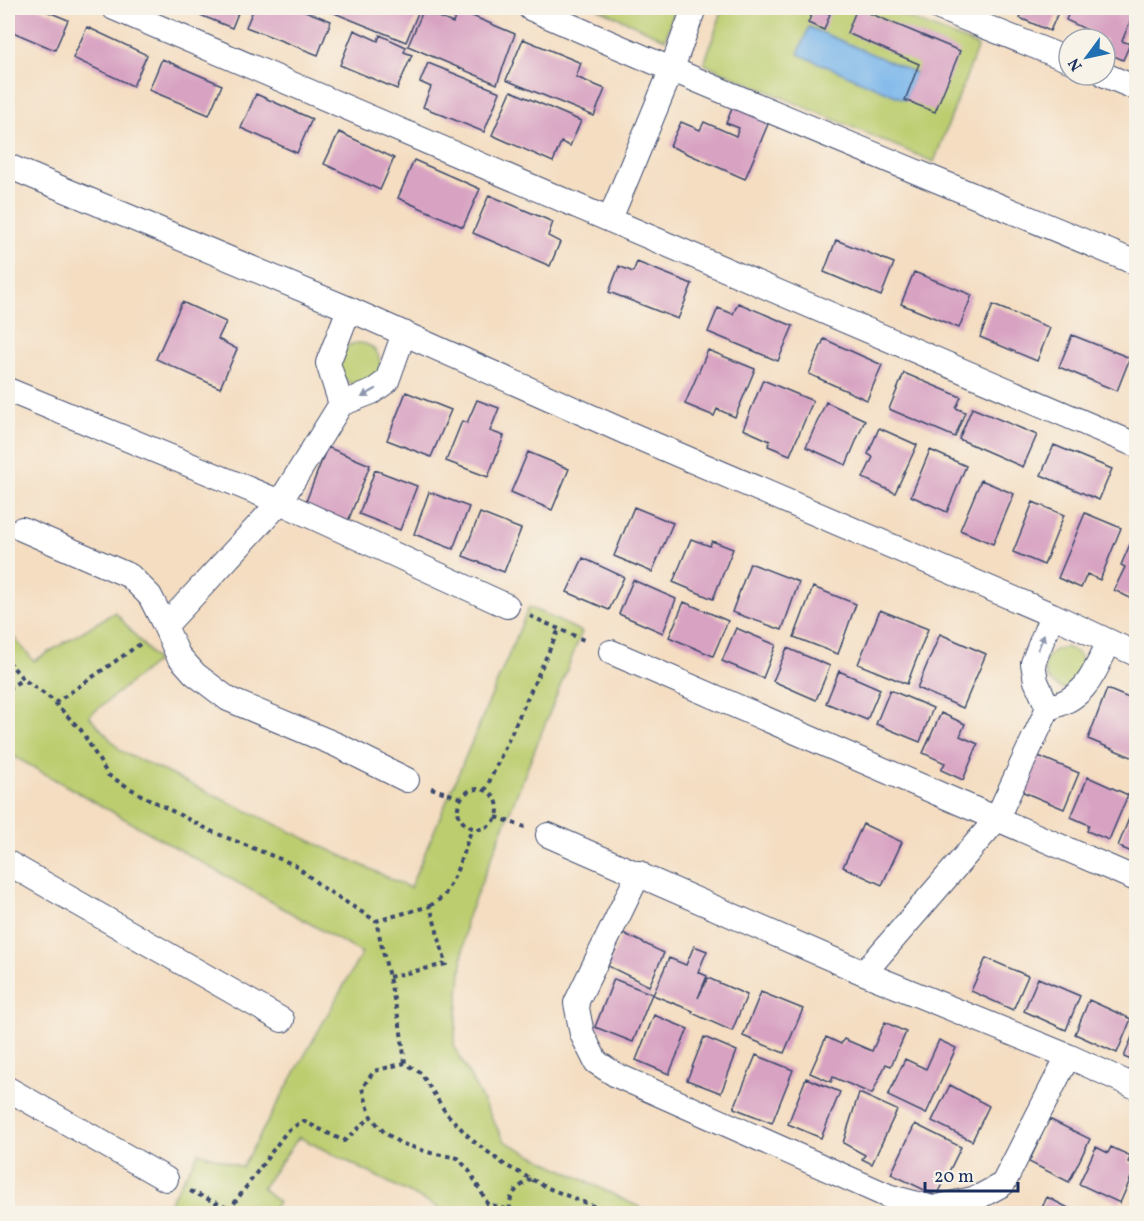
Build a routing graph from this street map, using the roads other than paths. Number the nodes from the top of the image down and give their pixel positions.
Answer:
1 (114, 8) edge
2 (530, 8) edge
3 (694, 8) edge
4 (939, 8) edge
5 (1057, 55) edge
6 (671, 70) junction
7 (1117, 80) edge
8 (1137, 88) edge
9 (8, 166) edge
10 (610, 219) junction
11 (1137, 263) edge
12 (349, 309) junction
13 (404, 333) junction
14 (8, 390) edge
15 (342, 404) junction
16 (1137, 445) edge
17 (280, 502) junction
18 (22, 529) dead end
19 (507, 606) road end
20 (1052, 615) junction
21 (165, 626) junction
22 (1109, 642) junction
23 (611, 652) road end
24 (1137, 654) edge
25 (1048, 708) junction
26 (406, 780) dead end
27 (996, 820) junction
28 (548, 835) dead end
29 (8, 863) edge
30 (639, 873) junction
31 (1137, 879) edge
32 (864, 973) junction
33 (282, 1020) dead end
34 (1068, 1056) junction
35 (1137, 1087) edge
36 (8, 1089) edge
37 (166, 1179) road end

1 - 10 street
2 - 6 street
3 - 6 street
4 - 5 street
6 - 10 street
6 - 11 street
7 - 8 street
9 - 12 street
10 - 16 street
12 - 13 street
12 - 15 street
13 -> 15 street
13 - 20 street
14 - 17 street
15 - 17 street
17 - 19 street
17 - 21 street
18 - 21 street
20 - 22 street
25 -> 20 street
21 - 26 street
22 - 24 street
22 - 25 street
23 - 27 street
25 - 27 street
27 - 31 street
27 - 32 street
28 - 30 street
29 - 33 street
30 - 32 street
30 - 34 street
32 - 34 street
34 - 35 street
36 - 37 street

